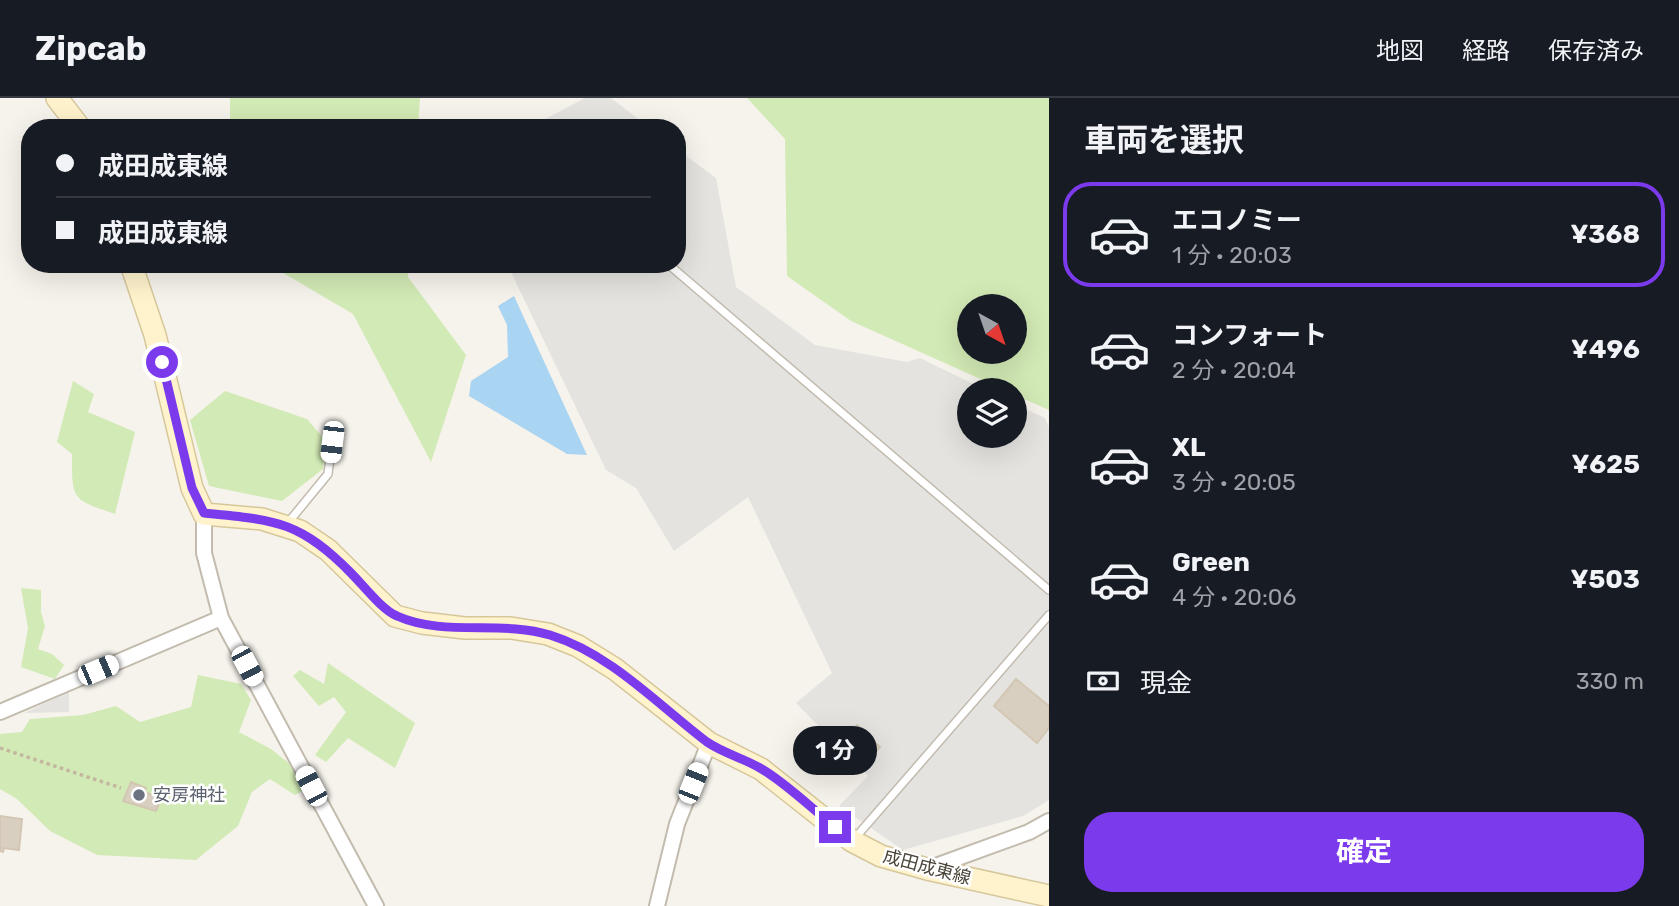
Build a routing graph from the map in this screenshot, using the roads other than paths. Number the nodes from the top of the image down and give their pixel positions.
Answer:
1 (57, 98) edge
2 (73, 119) edge
3 (134, 273) edge
4 (679, 273) edge
5 (332, 442) dead end
6 (204, 513) junction
7 (287, 525) junction
8 (1049, 590) edge
9 (1049, 615) edge
10 (221, 618) junction
11 (0, 712) edge
12 (709, 744) junction
13 (1049, 821) edge
14 (852, 841) junction
15 (927, 869) junction
16 (1049, 896) edge
17 (376, 906) edge
18 (657, 906) edge

1 - 2 main road
3 - 6 main road
4 - 8 lane
5 - 7 lane
6 - 7 main road, 成田成東線
6 - 10 street
7 - 12 main road, 成田成東線
9 - 14 lane
10 - 11 street
10 - 17 street
12 - 14 main road, 成田成東線
12 - 18 street
13 - 15 street
14 - 15 main road, 成田成東線
15 - 16 main road, 成田成東線

